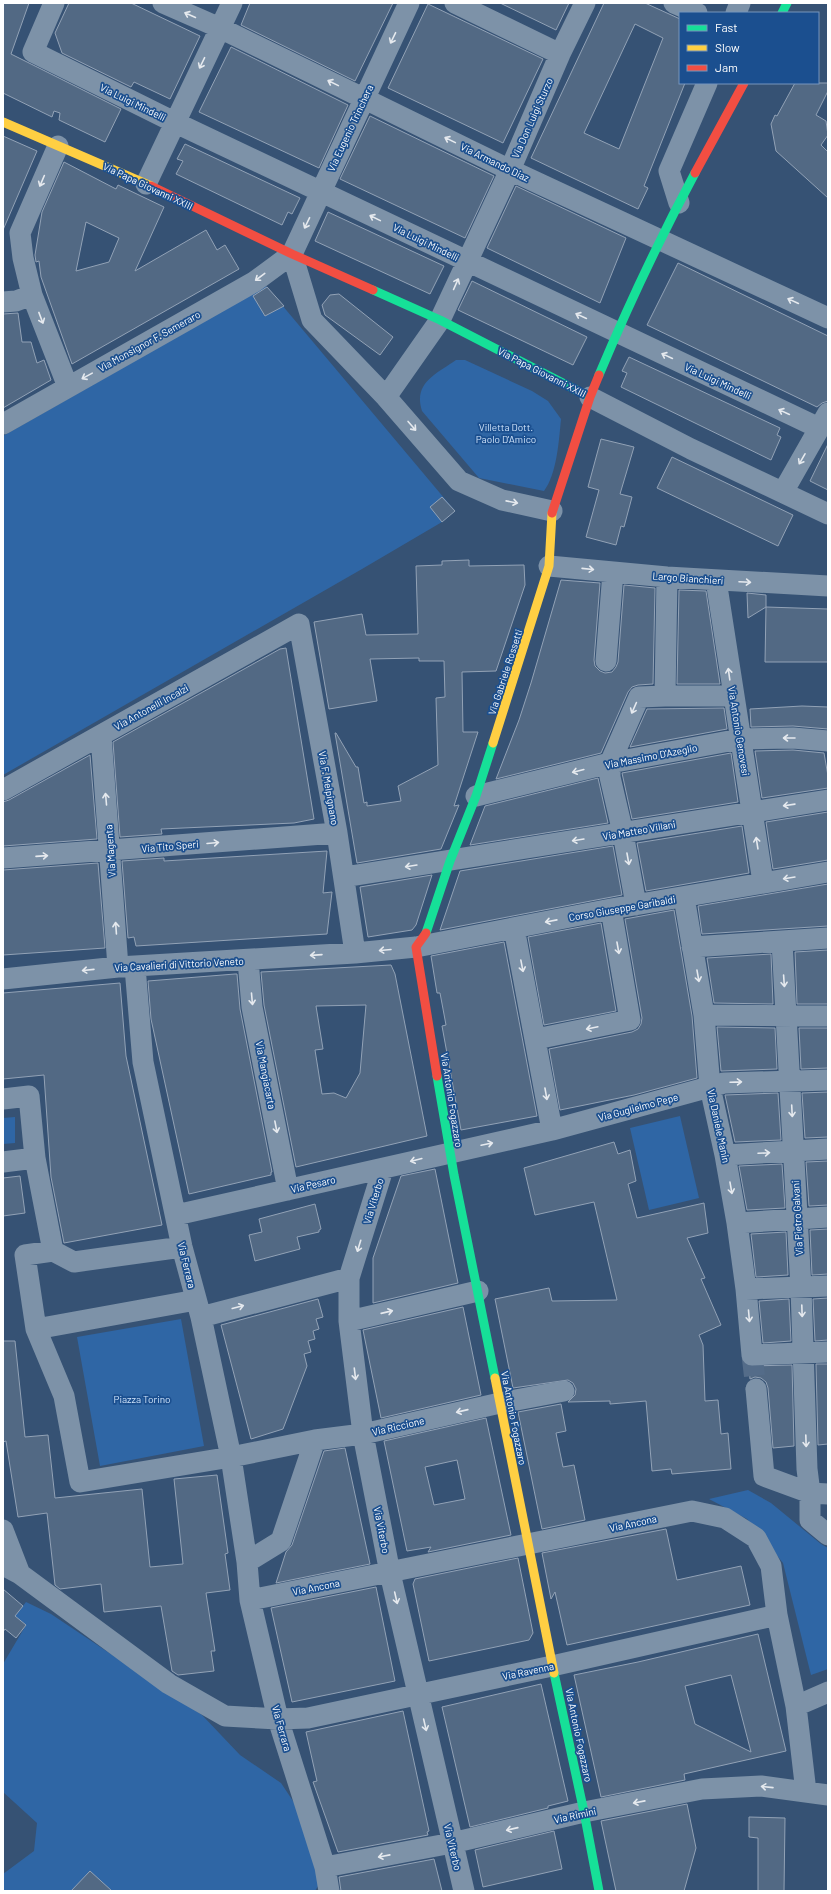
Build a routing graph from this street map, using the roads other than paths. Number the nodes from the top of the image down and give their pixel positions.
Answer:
1 (54, 3) edge
2 (163, 3) edge
3 (232, 3) edge
4 (410, 3) edge
5 (455, 3) edge
6 (585, 3) edge
7 (674, 3) edge
8 (787, 3) edge
9 (695, 12) edge
10 (782, 12) edge
11 (220, 28) junction
12 (560, 54) junction
13 (706, 84) edge
14 (743, 84) edge
15 (364, 98) junction
16 (3, 122) edge
17 (174, 122) junction
18 (58, 146) junction
19 (510, 170) junction
20 (146, 184) junction
21 (321, 192) junction
22 (679, 202) junction
23 (11, 231) edge
24 (660, 239) junction
25 (292, 254) junction
26 (466, 261) junction
27 (32, 295) junction
28 (3, 302) edge
29 (828, 318) edge
30 (440, 320) junction
31 (617, 332) junction
32 (68, 387) junction
33 (386, 397) junction
34 (590, 397) junction
35 (824, 421) edge
36 (3, 424) edge
37 (786, 494) junction
38 (552, 511) junction
39 (828, 514) edge
40 (549, 566) junction
41 (613, 572) junction
42 (668, 577) junction
43 (716, 580) junction
44 (828, 586) edge
45 (299, 624) joint
46 (606, 661) dead end
47 (665, 696) junction
48 (733, 696) junction
49 (101, 736) junction
50 (740, 739) junction
51 (828, 741) edge
52 (610, 763) junction
53 (3, 790) edge
54 (476, 796) junction
55 (828, 800) edge
56 (752, 811) junction
57 (337, 833) junction
58 (623, 833) junction
59 (110, 851) junction
60 (3, 858) edge
61 (450, 860) junction
62 (828, 872) edge
63 (344, 877) junction
64 (763, 882) junction
65 (684, 897) junction
66 (636, 905) junction
67 (611, 909) junction
68 (514, 928) junction
69 (828, 938) edge
70 (782, 942) junction
71 (416, 947) junction
72 (692, 947) junction
73 (355, 953) junction
74 (248, 960) junction
75 (127, 967) junction
76 (3, 979) edge
77 (704, 1015) junction
78 (786, 1015) junction
79 (828, 1016) edge
80 (536, 1039) junction
81 (790, 1080) junction
82 (828, 1080) edge
83 (710, 1087) junction
84 (3, 1098) edge
85 (552, 1130) junction
86 (828, 1149) edge
87 (794, 1151) junction
88 (449, 1152) junction
89 (725, 1155) junction
90 (35, 1158) junction
91 (3, 1162) edge
92 (383, 1169) junction
93 (288, 1190) junction
94 (176, 1215) junction
95 (828, 1217) edge
96 (798, 1219) junction
97 (737, 1223) junction
98 (182, 1246) junction
99 (53, 1251) junction
100 (349, 1278) junction
101 (828, 1286) edge
102 (801, 1288) junction
103 (746, 1289) junction
104 (478, 1292) junction
105 (198, 1308) junction
106 (349, 1320) junction
107 (36, 1329) junction
108 (828, 1352) edge
109 (803, 1353) junction
110 (756, 1389) tunnel mouth
111 (564, 1391) dead end
112 (500, 1403) junction
113 (363, 1434) junction
114 (315, 1440) junction
115 (231, 1457) junction
116 (819, 1494) edge
117 (3, 1530) edge
118 (828, 1535) edge
119 (528, 1545) junction
120 (247, 1562) junction
121 (12, 1569) edge
122 (390, 1573) junction
123 (250, 1600) junction
124 (777, 1615) junction
125 (552, 1666) junction
126 (828, 1692) edge
127 (418, 1694) junction
128 (796, 1706) junction
129 (278, 1719) junction
130 (806, 1792) junction
131 (828, 1795) edge
132 (584, 1812) junction
133 (452, 1843) junction
134 (325, 1868) junction
135 (594, 1890) edge
136 (330, 1891) edge
137 (464, 1891) edge

1 - 17 street, Via Luigi Mindelli
11 -> 2 street, Via Armando Diaz
3 - 11 street
4 -> 15 street, Via Eugenio Trinchera
5 - 12 street
6 - 12 street, Via Don Luigi Sturzo
7 - 9 street
8 - 10 street
15 -> 11 street, Via Armando Diaz
11 -> 17 street
12 - 19 street, Via Don Luigi Sturzo
13 - 22 street
14 - 22 street, Via Gabriele Rossetti
19 -> 15 street, Via Armando Diaz
15 - 21 street, Via Eugenio Trinchera
16 - 18 street, Via Papa Giovanni XXIII
17 - 20 street
17 - 21 street, Via Luigi Mindelli
18 - 20 street, Via Papa Giovanni XXIII
18 -> 23 street
19 - 24 street, Via Armando Diaz
19 - 26 street, Via Don Luigi Sturzo
20 - 25 street, Via Papa Giovanni XXIII
21 -> 25 street, Via Eugenio Trinchera
26 -> 21 street, Via Luigi Mindelli
22 - 24 street, Via Gabriele Rossetti
23 - 27 street
29 -> 24 street, Via Armando Diaz
24 - 31 street, Via Gabriele Rossetti
25 - 30 street, Via Papa Giovanni XXIII
25 -> 32 street, Via Monsignor F. Semeraro
25 - 33 street
30 -> 26 street, Via Don Luigi Sturzo
31 -> 26 street, Via Luigi Mindelli
27 - 28 street
27 -> 32 street
30 - 33 street, Via Don Luigi Sturzo
30 - 34 street, Via Papa Giovanni XXIII
31 - 34 street, Via Gabriele Rossetti
35 -> 31 street, Via Luigi Mindelli
32 - 36 street, Via Monsignor F. Semeraro
33 -> 38 street
34 - 37 street, Via Papa Giovanni XXIII
34 - 38 street, Via Gabriele Rossetti
35 -> 37 street
37 - 39 street, Via Papa Giovanni XXIII
38 - 40 street, Via Gabriele Rossetti
40 -> 41 street, Largo Bianchieri
40 - 54 street, Via Gabriele Rossetti
41 - 42 street, Largo Bianchieri
41 - 46 street
42 - 43 street, Largo Bianchieri
42 - 47 street
43 -> 44 street, Largo Bianchieri
48 -> 43 street, Via Antonio Genovesi
45 - 49 street, Via Antonelli Incalzi
45 - 57 street, Via F. Melpignano
47 - 48 street
47 -> 52 street
48 - 50 street, Via Antonio Genovesi
49 - 53 street, Via Antonelli Incalzi
59 -> 49 street, Via Magenta
51 -> 50 street, Via Massimo D'Azeglio
50 - 52 street, Via Massimo D'Azeglio
50 - 56 street, Via Antonio Genovesi
52 -> 54 street, Via Massimo D'Azeglio
52 - 58 street
54 - 61 street, Via Gabriele Rossetti
55 -> 56 street, Via Matteo Villani
56 - 58 street, Via Matteo Villani
64 -> 56 street, Via Antonio Genovesi
59 -> 57 street, Via Tito Speri
57 - 63 street, Via F. Melpignano
58 -> 61 street, Via Matteo Villani
58 -> 66 street
60 -> 59 street, Via Tito Speri
75 -> 59 street, Via Magenta
61 -> 63 street, Via Matteo Villani
61 - 71 street, Via Gabriele Rossetti
62 -> 64 street, Corso Giuseppe Garibaldi
63 - 73 street, Via F. Melpignano
64 - 65 street, Corso Giuseppe Garibaldi
65 - 66 street, Corso Giuseppe Garibaldi
65 - 72 street, Via Daniele Manin
66 - 67 street, Corso Giuseppe Garibaldi
67 -> 68 street, Corso Giuseppe Garibaldi
67 -> 80 street
68 - 71 street, Corso Giuseppe Garibaldi
68 -> 80 street
69 - 70 street
70 - 72 street
70 -> 78 street, Via Pietro Galvani
71 -> 73 street, Via Cavalieri di Vittorio Veneto
71 - 88 street, Via Antonio Fogazzaro
72 -> 77 street, Via Daniele Manin
73 -> 74 street, Via Cavalieri di Vittorio Veneto
74 - 75 street, Via Cavalieri di Vittorio Veneto
74 -> 93 street, Via Mangiacarta
75 -> 76 street, Via Cavalieri di Vittorio Veneto
75 - 94 street, Via Ferrara
77 - 78 street
77 - 83 street, Via Daniele Manin
78 - 79 street
78 - 81 street, Via Pietro Galvani
80 -> 85 street
81 - 82 street, Via Guglielmo Pepe
83 -> 81 street, Via Guglielmo Pepe
81 -> 87 street, Via Pietro Galvani
83 - 85 street, Via Guglielmo Pepe
83 - 89 street, Via Daniele Manin
84 - 90 street
88 -> 85 street, Via Guglielmo Pepe
86 - 87 street
89 -> 87 street
87 - 96 street, Via Pietro Galvani
88 -> 92 street, Via Pesaro
88 - 104 street, Via Antonio Fogazzaro
89 -> 97 street, Via Daniele Manin
90 - 91 street
90 - 99 street
92 - 93 street, Via Pesaro
92 -> 100 street, Via Viterbo
93 - 94 street, Via Pesaro
94 - 98 street, Via Ferrara
95 - 96 street
96 - 97 street
96 - 102 street, Via Pietro Galvani
97 - 103 street, Via Daniele Manin
98 - 99 street
98 - 105 street, Via Ferrara
99 - 107 street
105 -> 100 street
100 - 106 street, Via Viterbo
101 - 102 street
102 - 103 street
102 -> 109 street, Via Pietro Galvani
103 -> 109 street, Via Daniele Manin
106 -> 104 street
104 - 112 street, Via Antonio Fogazzaro
105 - 107 street
105 - 115 street, Via Ferrara
106 -> 113 street, Via Viterbo
107 - 115 street
108 - 109 street
109 -> 116 street, Via Pietro Galvani
110 - 116 street
111 - 112 street, Via Riccione
112 -> 113 street, Via Riccione
112 - 119 street, Via Antonio Fogazzaro
113 - 114 street, Via Riccione
113 - 122 street, Via Viterbo
114 - 115 street, Via Riccione
114 - 120 street
115 - 120 street, Via Ferrara
116 - 118 street, Via Pietro Galvani
117 - 121 street
119 - 122 street, Via Ancona
119 - 124 street, Via Ancona
119 - 125 street, Via Antonio Fogazzaro
120 - 123 street, Via Ferrara
121 - 129 street, Via Ravenna
122 - 123 street, Via Ancona
122 -> 127 street, Via Viterbo
123 - 129 street, Via Ferrara
124 - 125 street, Via Ravenna
124 - 128 street, Via Ancona
125 - 127 street, Via Ravenna
125 - 132 street, Via Antonio Fogazzaro
126 - 128 street
127 - 129 street, Via Ravenna
127 -> 133 street, Via Viterbo
128 - 130 street, Via Ancona
129 - 134 street, Via Ferrara
130 - 131 street, Via Rimini
130 -> 132 street, Via Rimini
132 -> 133 street, Via Rimini
132 - 135 street, Via Antonio Fogazzaro
133 -> 134 street, Via Rimini
133 - 137 street, Via Viterbo
134 - 136 street, Via Ferrara

